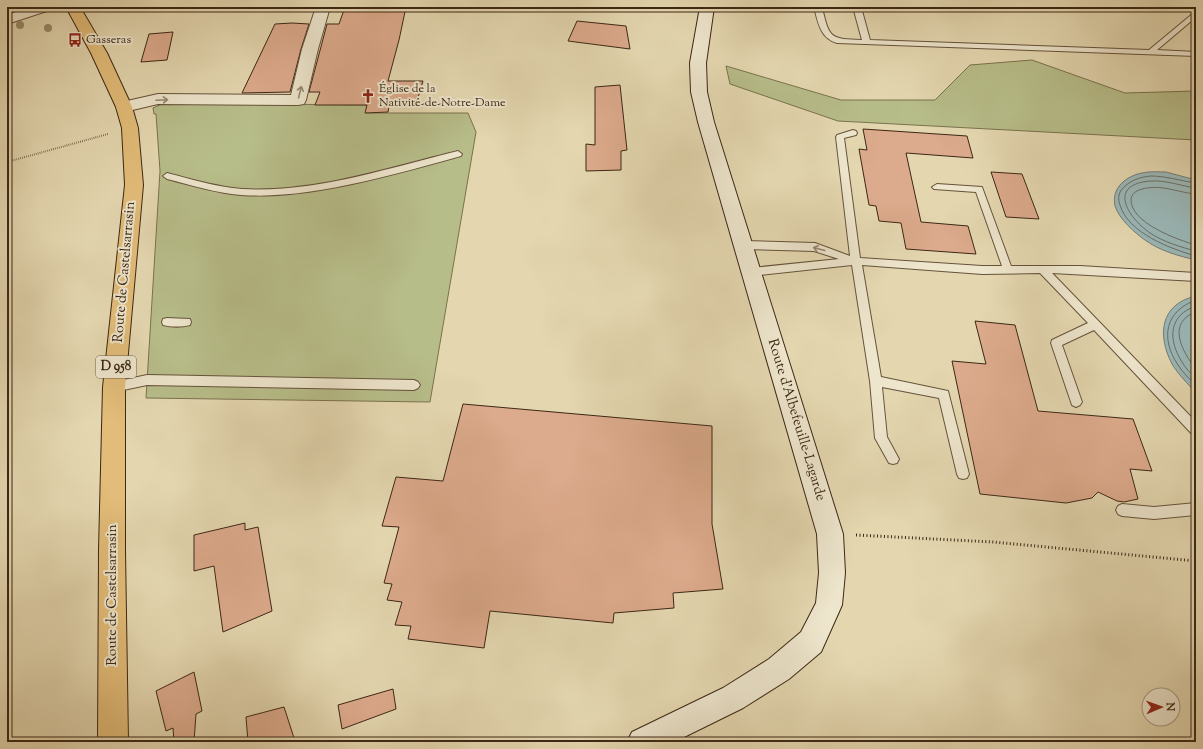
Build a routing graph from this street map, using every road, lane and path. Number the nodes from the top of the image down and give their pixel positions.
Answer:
1 (45, 7) edge
2 (72, 7) edge
3 (323, 7) edge
4 (708, 7) edge
5 (818, 7) edge
6 (857, 7) edge
7 (1196, 13) edge
8 (7, 20) edge
9 (867, 43) junction
10 (1151, 52) junction
11 (1196, 54) edge
12 (124, 107) junction
13 (130, 128) junction
14 (853, 133) dead end
15 (458, 154) dead end
16 (7, 162) edge
17 (167, 176) dead end
18 (937, 187) dead end
19 (743, 245) junction
20 (856, 261) junction
21 (1042, 269) junction
22 (1008, 270) junction
23 (751, 272) junction
24 (1196, 277) edge
25 (167, 322) dead end
26 (186, 322) dead end
27 (1094, 325) junction
28 (876, 381) junction
29 (414, 385) dead end
30 (114, 387) junction
31 (1076, 402) dead end
32 (1196, 430) edge
33 (894, 459) dead end
34 (963, 474) dead end
35 (1196, 509) edge
36 (1122, 510) dead end
37 (830, 534) junction
38 (1196, 560) edge
39 (114, 742) edge
40 (642, 742) edge

1 - 8 main road
2 - 12 main road, Route de Castelsarrasin / D 958
12 -> 3 main road
4 - 19 main road, Route d'Albefeuille-Lagarde
5 - 9 lane
6 - 9 lane
7 - 10 lane
9 - 10 lane
10 - 11 lane
12 - 13 main road, Route de Castelsarrasin / D 958
13 - 16 path
13 - 30 main road, Route de Castelsarrasin / D 958
14 - 20 lane
15 - 17 lane
18 - 22 lane
20 -> 19 lane
19 - 23 main road, Route d'Albefeuille-Lagarde
20 - 22 lane
20 - 23 lane
20 - 28 lane
21 - 22 lane
21 - 24 lane
21 - 27 lane
23 - 37 main road, Route d'Albefeuille-Lagarde
25 - 26 lane
27 - 31 lane
27 - 32 lane
28 - 33 lane
28 - 34 lane
29 - 30 lane
30 - 39 main road, Route de Castelsarrasin / D 958
35 - 36 lane
37 - 38 path
37 - 40 main road, Route d'Albefeuille-Lagarde

